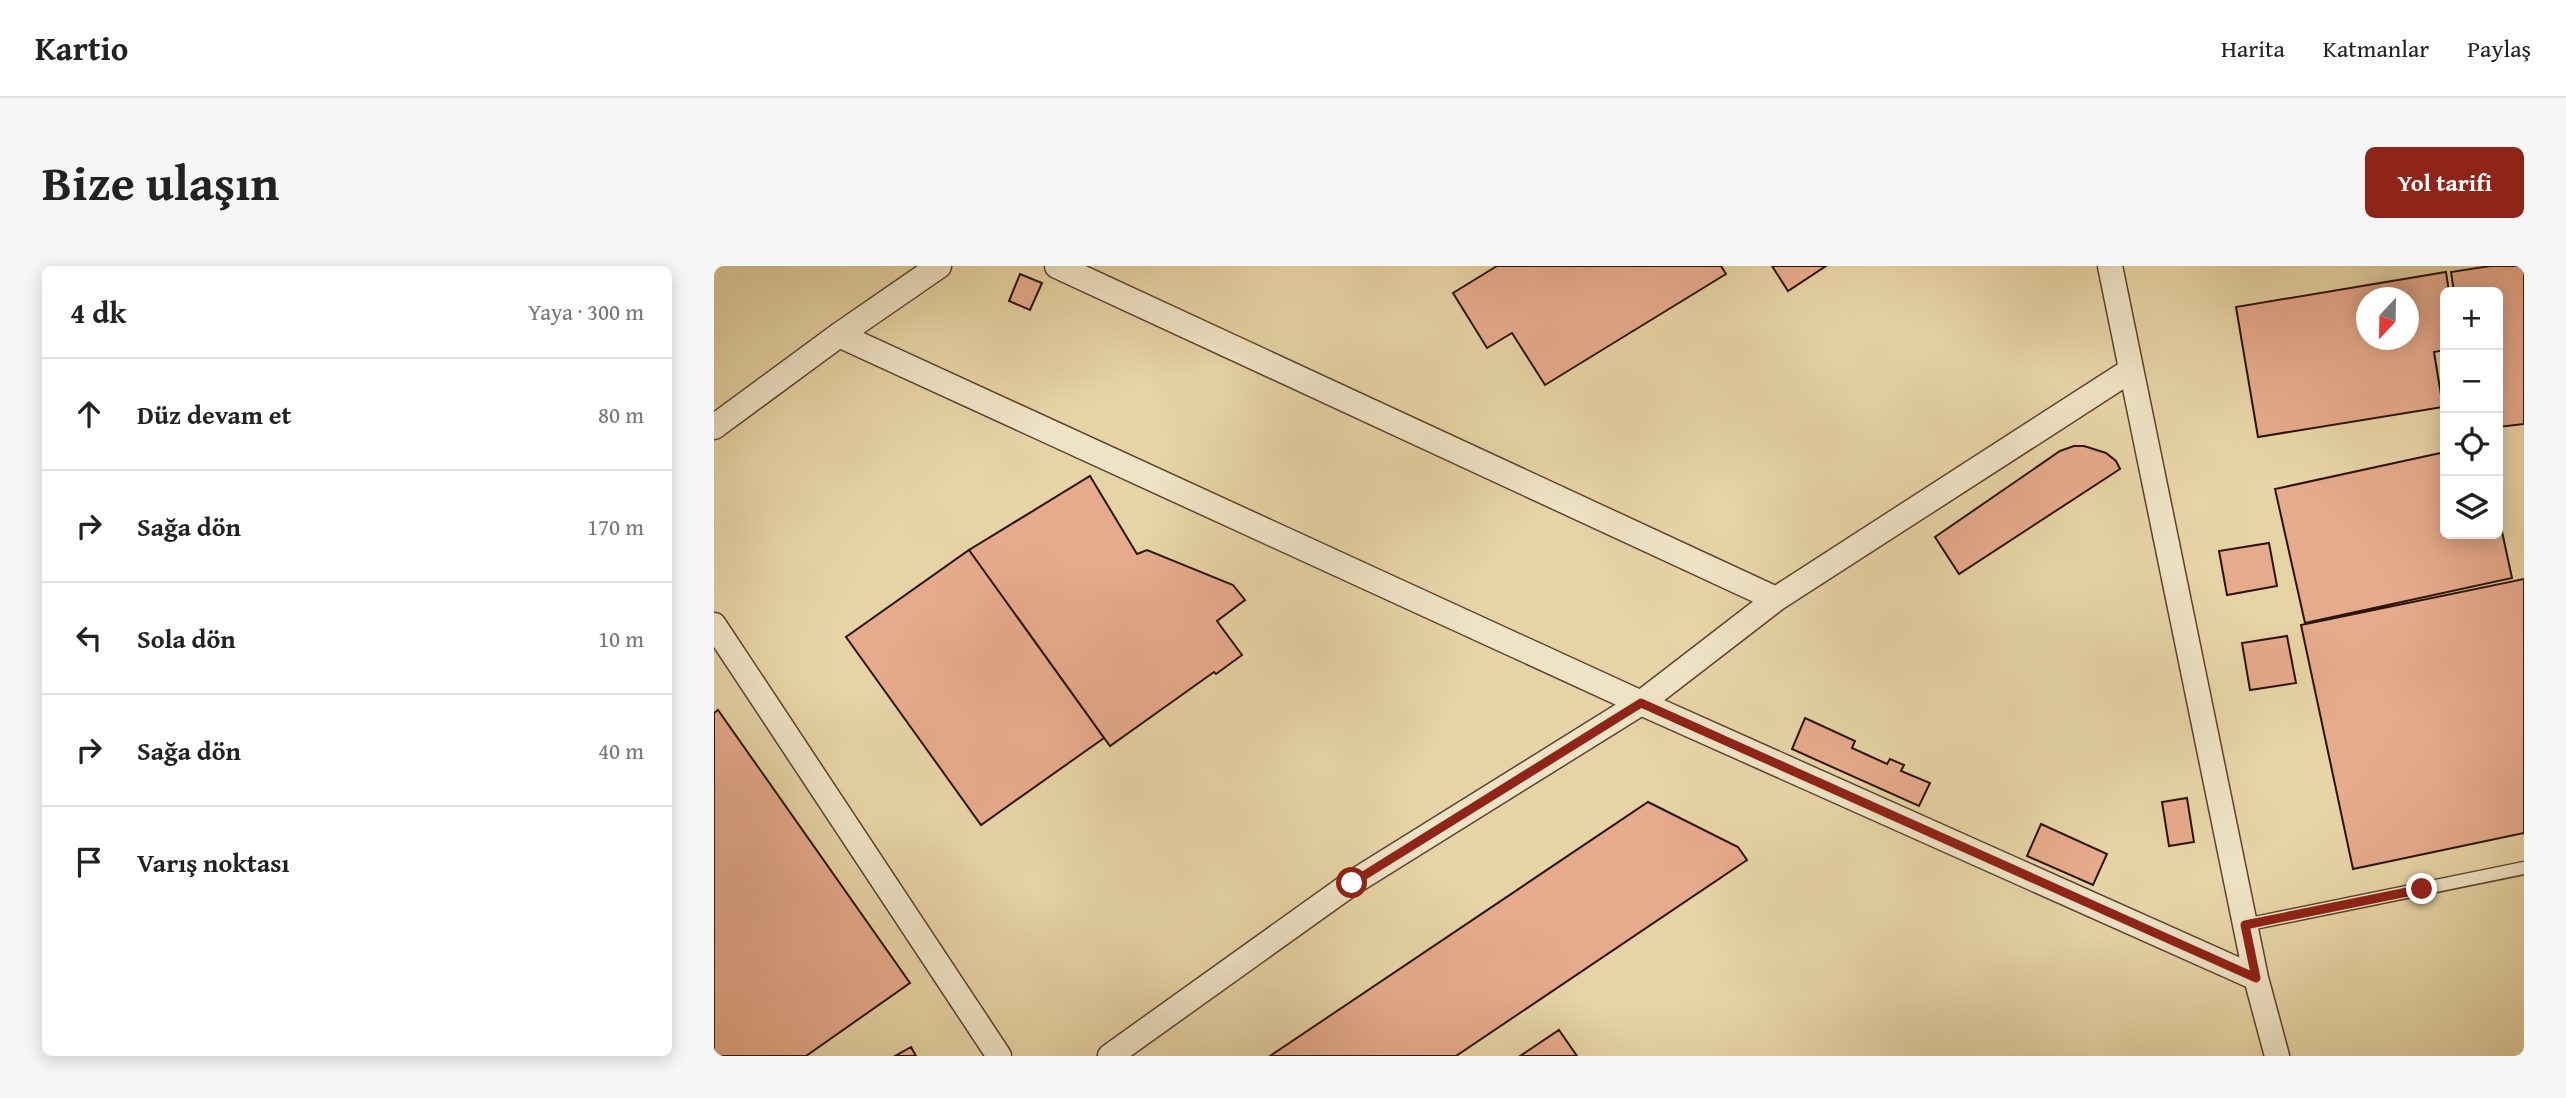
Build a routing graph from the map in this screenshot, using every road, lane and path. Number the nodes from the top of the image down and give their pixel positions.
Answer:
1 (940, 266) edge
2 (1058, 266) edge
3 (2110, 266) edge
4 (839, 335) junction
5 (2131, 370) junction
6 (714, 427) edge
7 (1776, 598) junction
8 (714, 625) edge
9 (1641, 703) junction
10 (2524, 868) edge
11 (2245, 925) junction
12 (2256, 978) junction
13 (999, 1056) edge
14 (1110, 1056) edge
15 (2277, 1056) edge

1 - 4 street
2 - 7 street
3 - 5 street
4 - 6 street
4 - 9 street
5 - 7 street
5 - 11 street
7 - 9 street
8 - 13 street
9 - 12 street
9 - 14 street
10 - 11 lane
11 - 12 street
12 - 15 street

